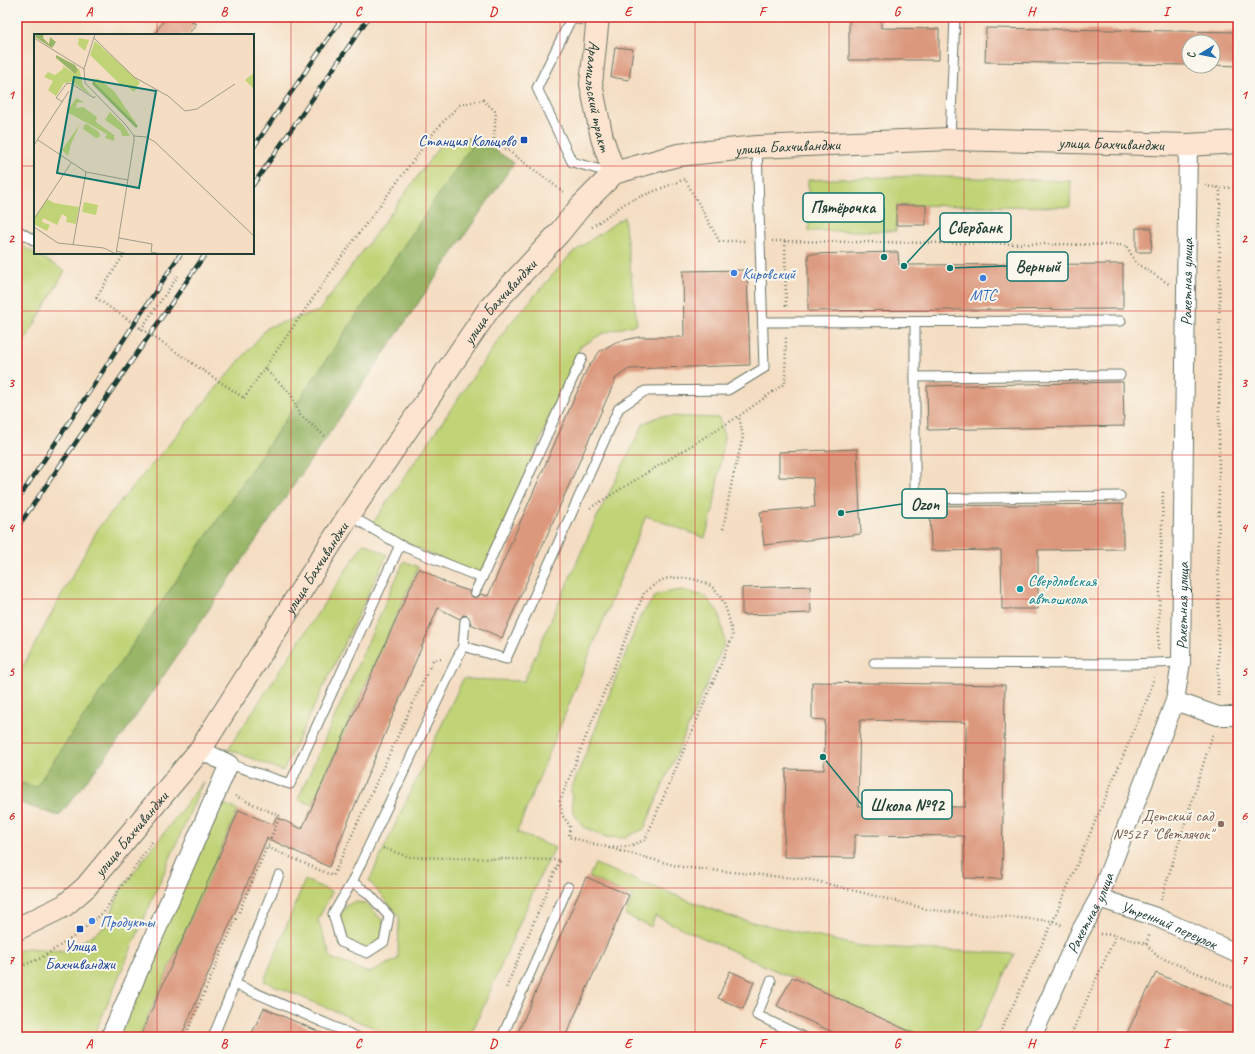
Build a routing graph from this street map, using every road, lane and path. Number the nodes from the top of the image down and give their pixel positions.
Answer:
1 (955, 17) edge
2 (598, 18) edge
3 (950, 139) junction
4 (1238, 142) edge
5 (1188, 145) junction
6 (757, 147) junction
7 (614, 174) junction
8 (685, 178) dead end
9 (1220, 188) dead end
10 (581, 206) junction
11 (604, 219) dead end
12 (17, 230) edge
13 (34, 240) edge
14 (759, 241) junction
15 (124, 254) edge
16 (178, 276) dead end
17 (1169, 284) dead end
18 (1121, 321) dead end
19 (764, 322) junction
20 (915, 322) junction
21 (141, 329) junction
22 (582, 358) dead end
23 (264, 368) junction
24 (1120, 374) dead end
25 (915, 377) junction
26 (740, 416) dead end
27 (326, 437) dead end
28 (1120, 496) dead end
29 (349, 515) junction
30 (723, 529) dead end
31 (400, 545) junction
32 (482, 578) junction
33 (474, 592) dead end
34 (465, 621) dead end
35 (463, 646) junction
36 (1180, 662) junction
37 (874, 664) dead end
38 (1175, 701) junction
39 (1218, 716) junction
40 (1238, 716) edge
41 (200, 750) junction
42 (229, 764) junction
43 (218, 788) junction
44 (349, 843) dead end
45 (369, 843) junction
46 (267, 848) dead end
47 (609, 848) junction
48 (279, 875) dead end
49 (352, 882) junction
50 (568, 887) dead end
51 (1099, 898) junction
52 (1156, 917) junction
53 (17, 929) edge
54 (1080, 932) junction
55 (1116, 935) junction
56 (1146, 944) junction
57 (1238, 954) edge
58 (771, 981) dead end
59 (235, 984) junction
60 (1238, 990) edge
61 (504, 993) dead end
62 (110, 1037) edge
63 (213, 1037) edge
64 (357, 1037) edge
65 (502, 1037) edge
66 (803, 1037) edge
67 (1032, 1037) edge
68 (1070, 1037) edge

1 - 3 lane
2 - 7 main road, Арамильский тракт
2 - 7 lane
3 - 5 main road, улица Бахчиванджи
3 - 6 main road, улица Бахчиванджи
4 - 5 main road, улица Бахчиванджи
5 - 36 street, Ракетная улица
6 - 7 main road, улица Бахчиванджи
6 - 14 lane
7 - 10 main road, улица Бахчиванджи
8 - 14 path
9 - 39 path
10 - 11 path
10 - 23 path
10 - 29 main road, улица Бахчиванджи
12 - 13 lane
14 - 17 path
14 - 19 lane
15 - 21 path, bridge
16 - 21 path
18 - 20 lane
19 - 20 lane
19 - 35 lane
20 - 25 lane
21 - 23 path, bridge
22 - 32 lane
23 - 27 path
24 - 25 lane
25 - 28 lane
26 - 30 path
29 - 31 lane
29 - 41 main road, улица Бахчиванджи
31 - 32 lane
31 - 42 lane
32 - 33 lane
34 - 35 lane
35 - 45 lane
36 - 37 lane
36 - 38 street, Ракетная улица
38 - 39 street
38 - 51 street, Ракетная улица
39 - 40 street
39 - 52 path
41 - 42 street
41 - 53 main road, улица Бахчиванджи
42 - 43 street
43 - 46 path
43 - 62 street
44 - 45 path
45 - 49 lane
45 - 61 path
47 - 47 path
47 - 54 path
48 - 59 lane
49 - 49 lane
50 - 65 lane
51 - 52 street, Утренний переулок
51 - 54 street, Ракетная улица
52 - 56 path
52 - 57 street, Утренний переулок
54 - 55 path
54 - 67 street, Ракетная улица
55 - 56 path
55 - 68 path
56 - 60 path
58 - 66 lane
59 - 63 lane
59 - 64 lane

